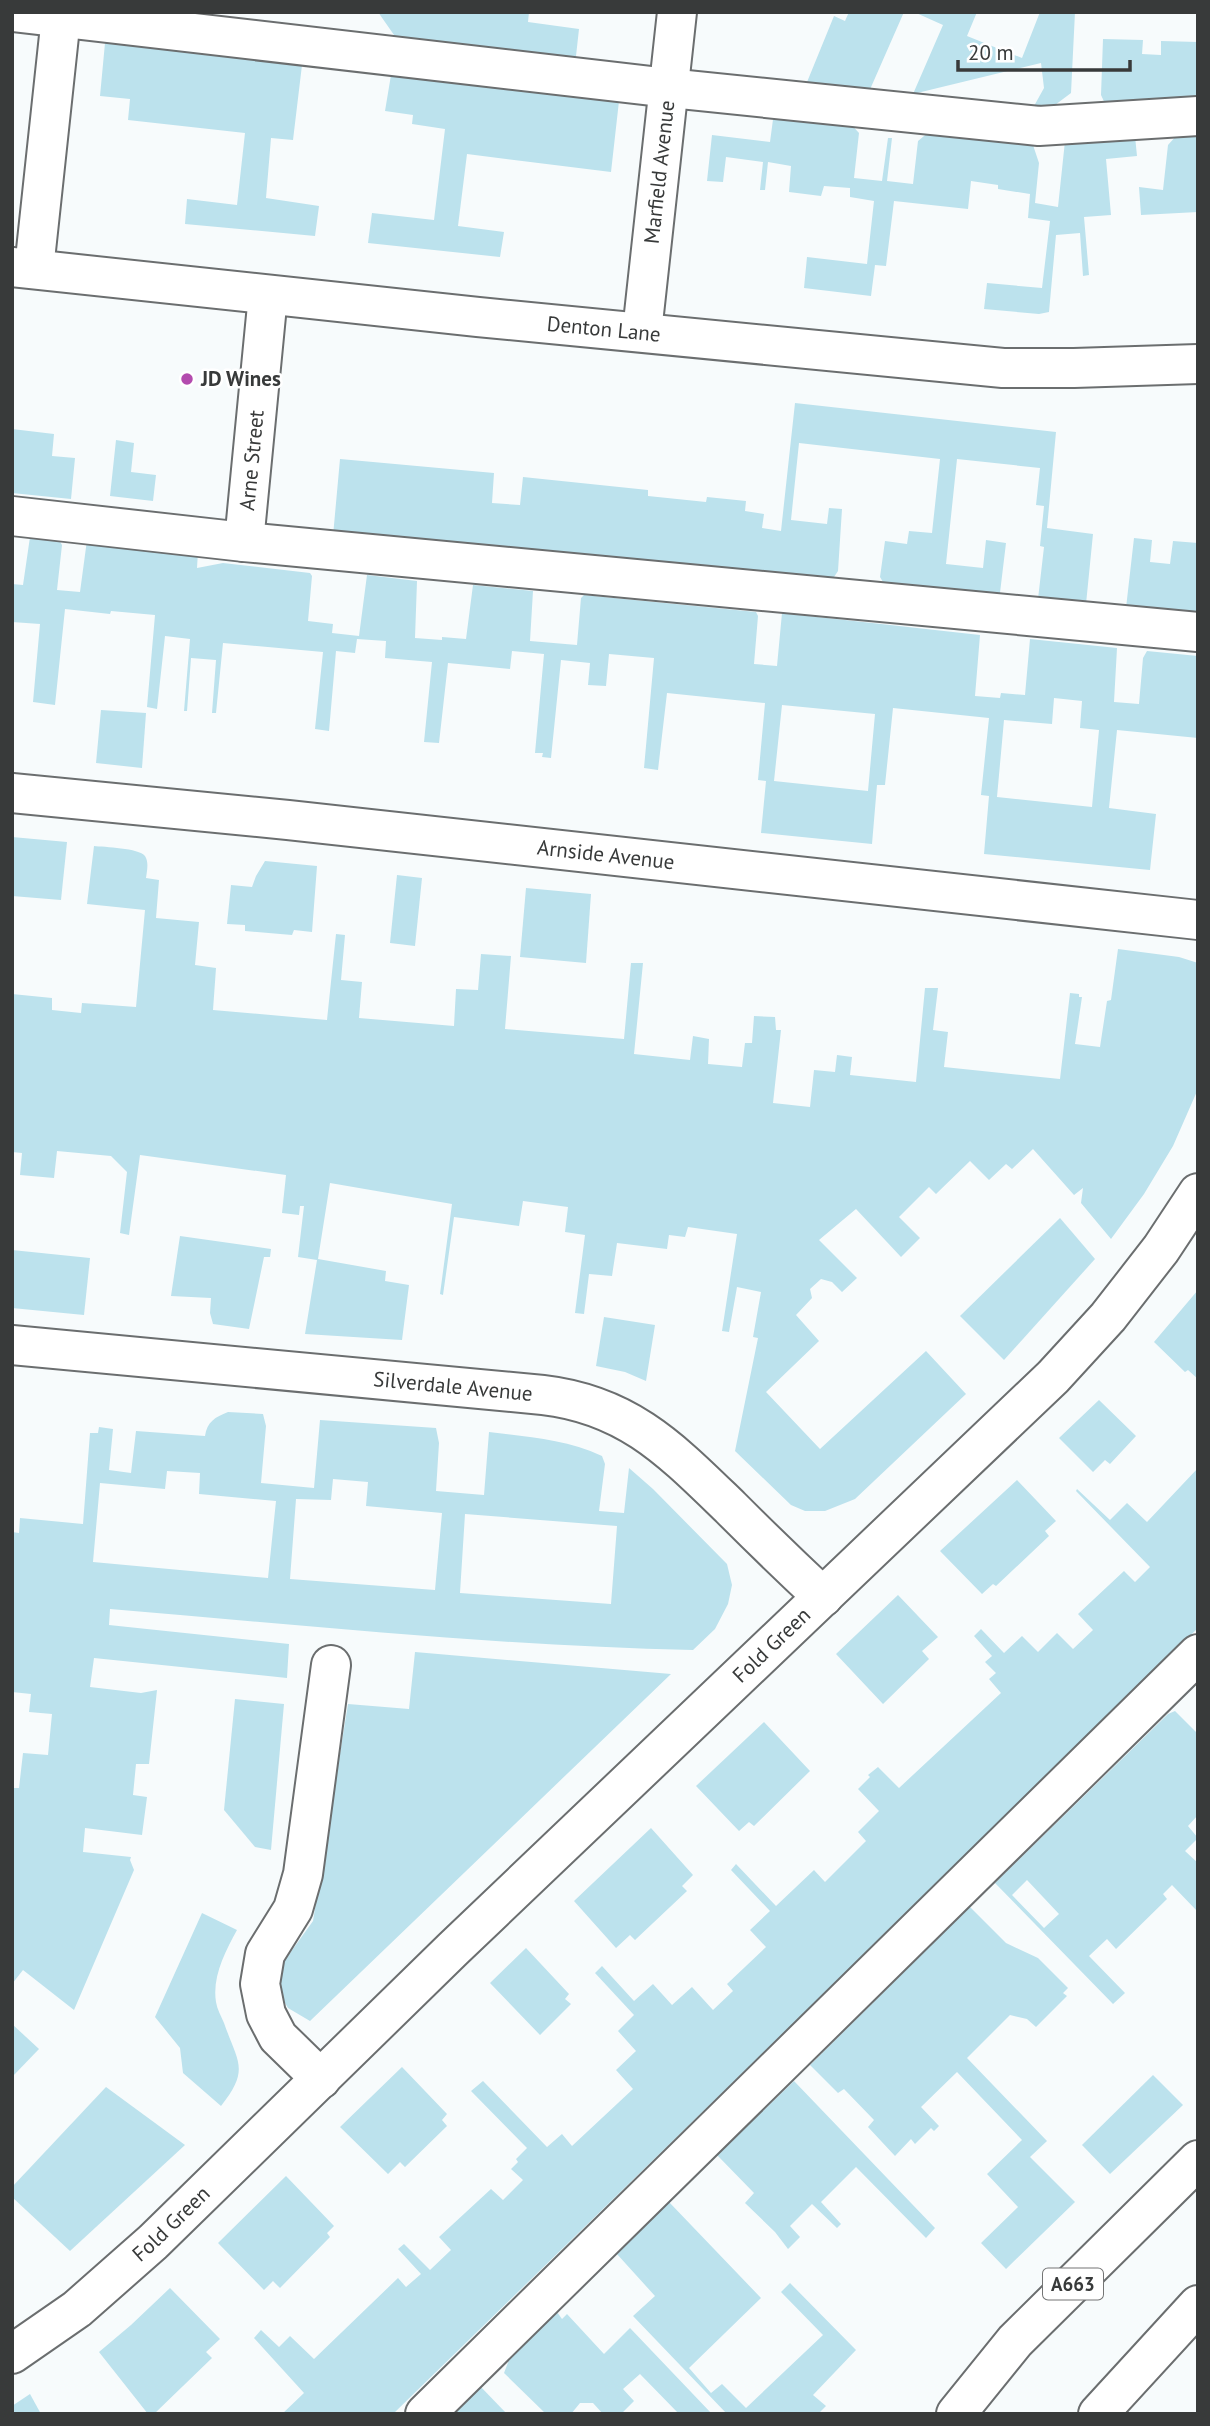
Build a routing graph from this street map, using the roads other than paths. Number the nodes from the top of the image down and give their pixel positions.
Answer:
1 (12, 12) edge
2 (677, 12) edge
3 (61, 17) junction
4 (669, 88) junction
5 (1198, 116) edge
6 (23, 268) edge
7 (268, 295) junction
8 (642, 332) junction
9 (1198, 364) edge
10 (12, 516) edge
11 (244, 542) junction
12 (1198, 632) edge
13 (12, 793) edge
14 (1198, 920) edge
15 (1198, 1193) edge
16 (12, 1345) edge
17 (823, 1597) junction
18 (1198, 1654) edge
19 (331, 1665) dead end
20 (321, 2079) junction
21 (1198, 2160) edge
22 (1198, 2305) edge
23 (12, 2354) edge
24 (963, 2411) edge
25 (425, 2414) edge
26 (1098, 2414) edge

1 - 3 main road
2 - 4 main road, Marfield Avenue
3 - 4 main road
3 - 6 main road
4 - 5 main road
4 - 8 main road, Marfield Avenue
6 - 7 main road, Denton Lane
7 - 8 main road, Denton Lane
7 - 11 main road, Arne Street
8 - 9 main road, Denton Lane
10 - 11 main road
11 - 12 main road
13 - 14 main road, Arnside Avenue
15 - 17 main road, Fold Green
16 - 17 main road, Silverdale Avenue
17 - 20 main road, Fold Green
18 - 25 main road
19 - 20 main road
20 - 23 main road, Fold Green
21 - 24 main road, A663
22 - 26 main road

